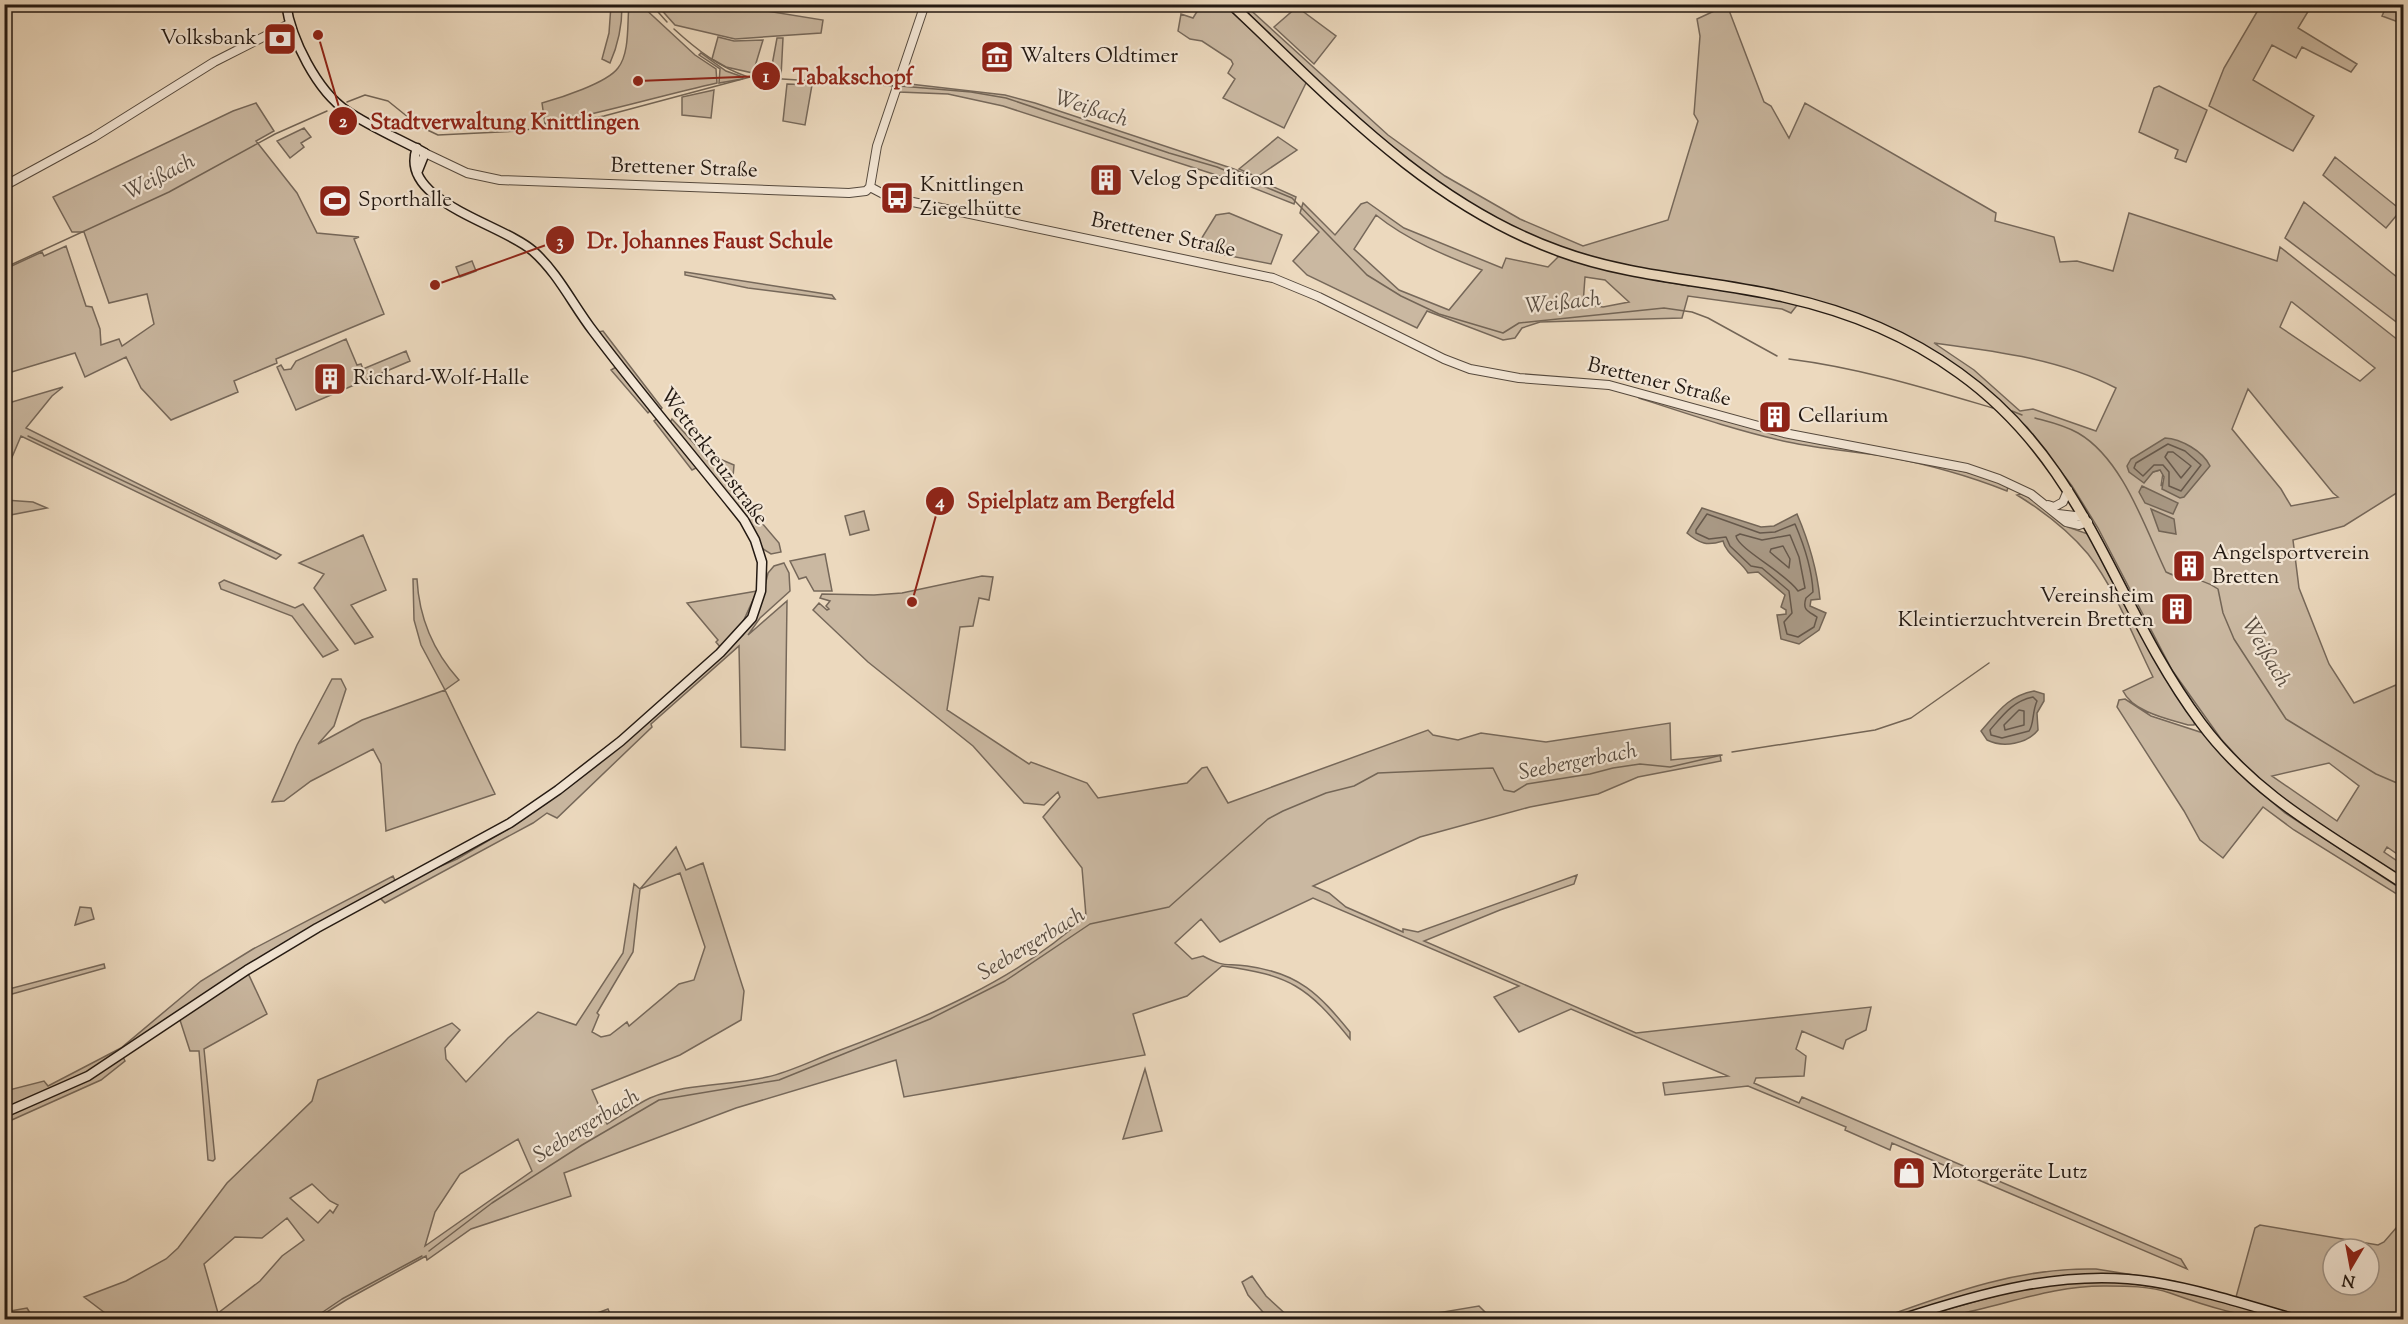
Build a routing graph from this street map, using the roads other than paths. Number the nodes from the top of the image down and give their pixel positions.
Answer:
1 (285, 4) edge
2 (925, 4) edge
3 (1231, 4) edge
4 (289, 24) junction
5 (421, 150) junction
6 (4, 186) edge
7 (870, 187) junction
8 (2068, 488) junction
9 (2048, 505) junction
10 (2087, 520) junction
11 (2403, 884) edge
12 (4, 1113) edge
13 (1898, 1320) edge
14 (2299, 1320) edge

1 - 4 main road, Brettener Straße
2 - 7 street
3 - 8 main road
4 - 5 main road, Brettener Straße
4 - 6 street
5 - 7 street, Brettener Straße
5 - 12 main road, Wetterkreuzstraße
7 - 9 street, Brettener Straße
8 - 9 street
8 - 10 main road
9 - 10 street, Brettener Straße
10 - 11 main road
13 - 14 main road

